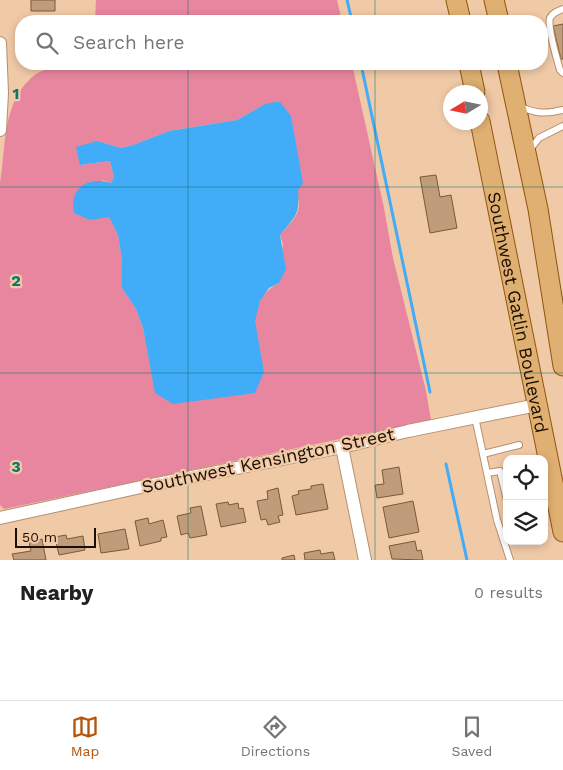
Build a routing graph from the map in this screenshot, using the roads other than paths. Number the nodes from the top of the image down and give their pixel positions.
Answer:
1 (456, 0) edge
2 (494, 0) edge
3 (563, 9) edge
4 (460, 15) edge
5 (498, 15) edge
6 (0, 43) edge
7 (470, 70) edge
8 (508, 70) edge
9 (563, 73) edge
10 (474, 85) edge
11 (516, 104) junction
12 (563, 110) edge
13 (563, 126) edge
14 (0, 130) edge
15 (482, 130) edge
16 (526, 154) junction
17 (563, 366) edge
18 (537, 405) junction
19 (475, 417) junction
20 (519, 445) dead end
21 (342, 447) junction
22 (483, 454) junction
23 (487, 474) junction
24 (503, 483) edge
25 (0, 518) edge
26 (503, 531) edge
27 (563, 532) edge
28 (507, 545) edge
29 (365, 560) edge
30 (510, 560) edge

1 - 4 main road
2 - 5 main road
3 - 9 lane
6 - 14 street
7 - 10 main road
8 - 11 main road, Southwest Gatlin Boulevard
11 - 12 lane
11 - 16 main road, Southwest Gatlin Boulevard
13 - 16 lane
15 - 18 main road, Southwest Gatlin Boulevard
16 - 17 main road, Southwest Gatlin Boulevard
18 - 19 street, Southwest Kensington Street
18 - 27 main road, Southwest Gatlin Boulevard
19 - 21 street, Southwest Kensington Street
19 - 22 lane
20 - 22 lane
21 - 25 street, Southwest Kensington Street
21 - 29 street
22 - 23 lane
23 - 24 lane
23 - 26 lane
28 - 30 lane

